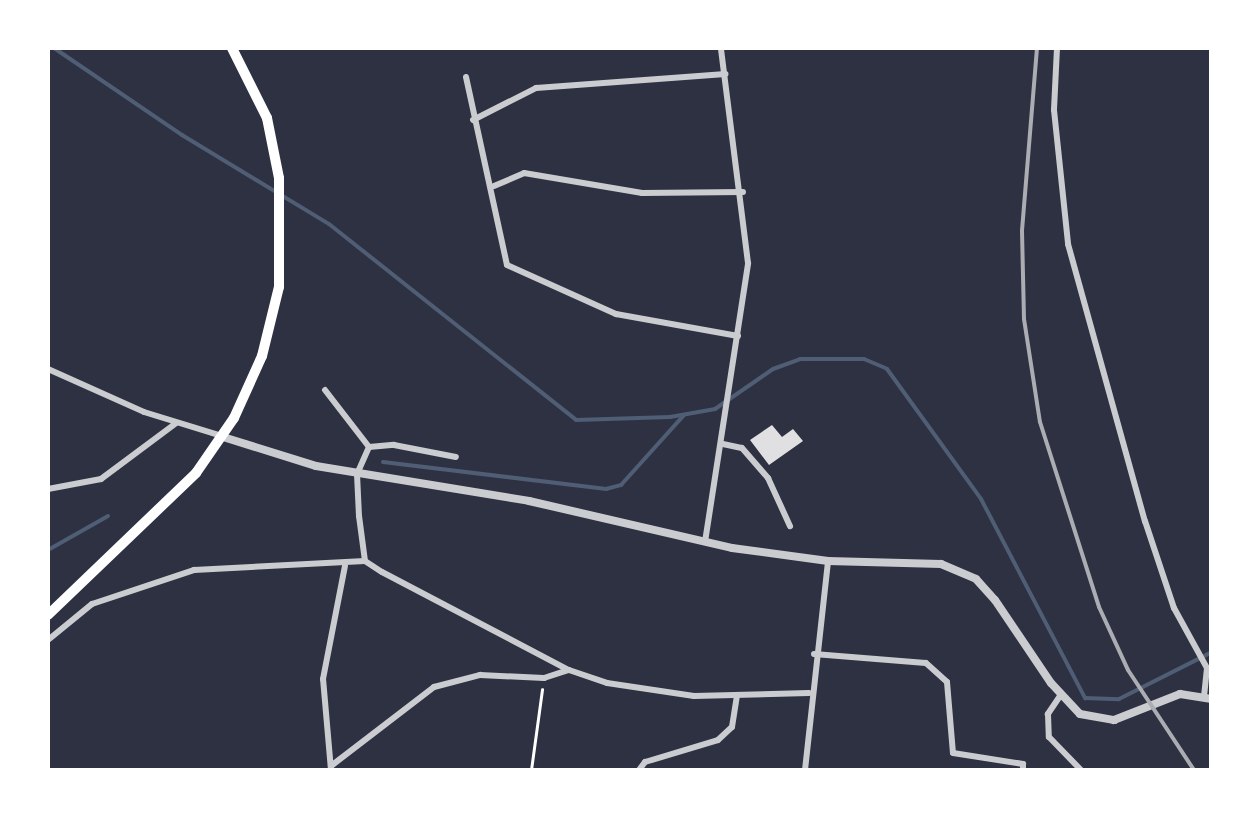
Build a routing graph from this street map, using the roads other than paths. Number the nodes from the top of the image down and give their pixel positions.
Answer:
1 (232, 48) edge
2 (721, 48) edge
3 (1057, 48) edge
4 (725, 74) junction
5 (466, 77) dead end
6 (473, 120) junction
7 (494, 186) junction
8 (743, 192) junction
9 (738, 336) junction
10 (48, 369) edge
11 (325, 390) dead end
12 (176, 423) junction
13 (223, 436) junction
14 (723, 444) junction
15 (369, 447) junction
16 (456, 457) dead end
17 (357, 474) junction
18 (48, 489) edge
19 (790, 526) dead end
20 (704, 542) junction
21 (365, 561) junction
22 (828, 562) junction
23 (344, 566) junction
24 (48, 615) edge
25 (48, 640) edge
26 (814, 654) junction
27 (569, 670) junction
28 (808, 692) junction
29 (738, 696) junction
30 (1060, 696) junction
31 (1208, 697) edge
32 (1023, 767) edge
33 (331, 768) edge
34 (639, 770) edge
35 (805, 770) edge
36 (1081, 770) edge

1 - 13 main road
2 - 4 street
3 - 31 street
4 - 6 street
4 - 8 street
5 - 6 street
6 - 7 street
7 - 8 street
7 - 9 street
8 - 9 street
9 - 14 street
10 - 12 street
11 - 15 street
12 - 13 street
12 - 18 street
13 - 17 street
13 - 24 main road
14 - 19 street
14 - 20 street
15 - 16 street
15 - 17 street
17 - 20 street
17 - 21 street
20 - 22 street
21 - 23 street
21 - 27 street
22 - 26 street
22 - 30 street
23 - 25 street
23 - 33 street
26 - 28 street
26 - 32 street
27 - 29 street
27 - 33 street
28 - 29 street
28 - 35 street
29 - 34 street
30 - 31 street
30 - 36 street

